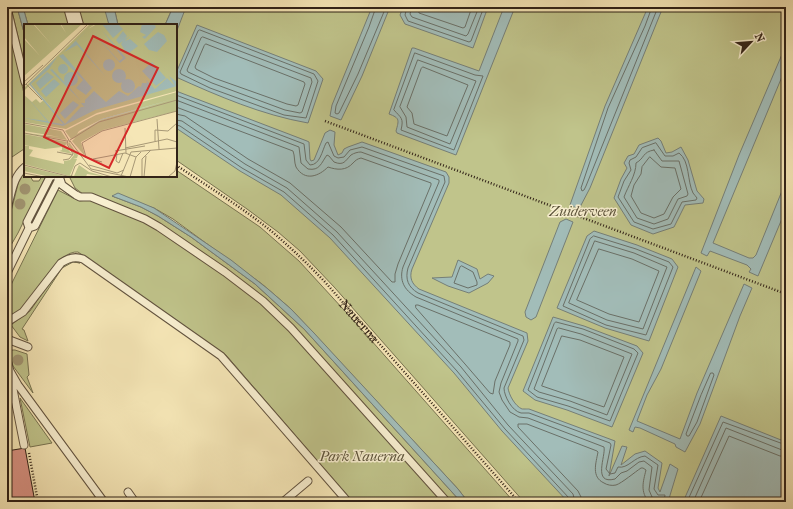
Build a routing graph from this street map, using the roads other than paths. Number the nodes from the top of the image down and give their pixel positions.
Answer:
1 (71, 7) edge
2 (7, 8) edge
3 (76, 24) edge
4 (24, 78) edge
5 (24, 168) edge
6 (50, 177) edge
7 (58, 177) edge
8 (58, 177) edge
9 (7, 208) edge
10 (29, 228) junction
11 (7, 271) edge
12 (7, 322) edge
13 (7, 339) edge
14 (28, 347) dead end
15 (7, 360) edge
16 (14, 378) junction
17 (24, 445) road end
18 (308, 481) dead end
19 (128, 492) dead end
20 (104, 502) edge
21 (135, 502) edge
22 (283, 502) edge
23 (348, 502) edge
24 (447, 502) edge

1 - 3 street
2 - 4 lane
5 - 9 lane
6 - 10 lane
7 - 10 lane
8 - 24 lane
10 - 11 lane
12 - 23 lane
13 - 14 lane
15 - 16 lane
16 - 17 lane
16 - 20 lane
18 - 22 lane
19 - 21 lane

